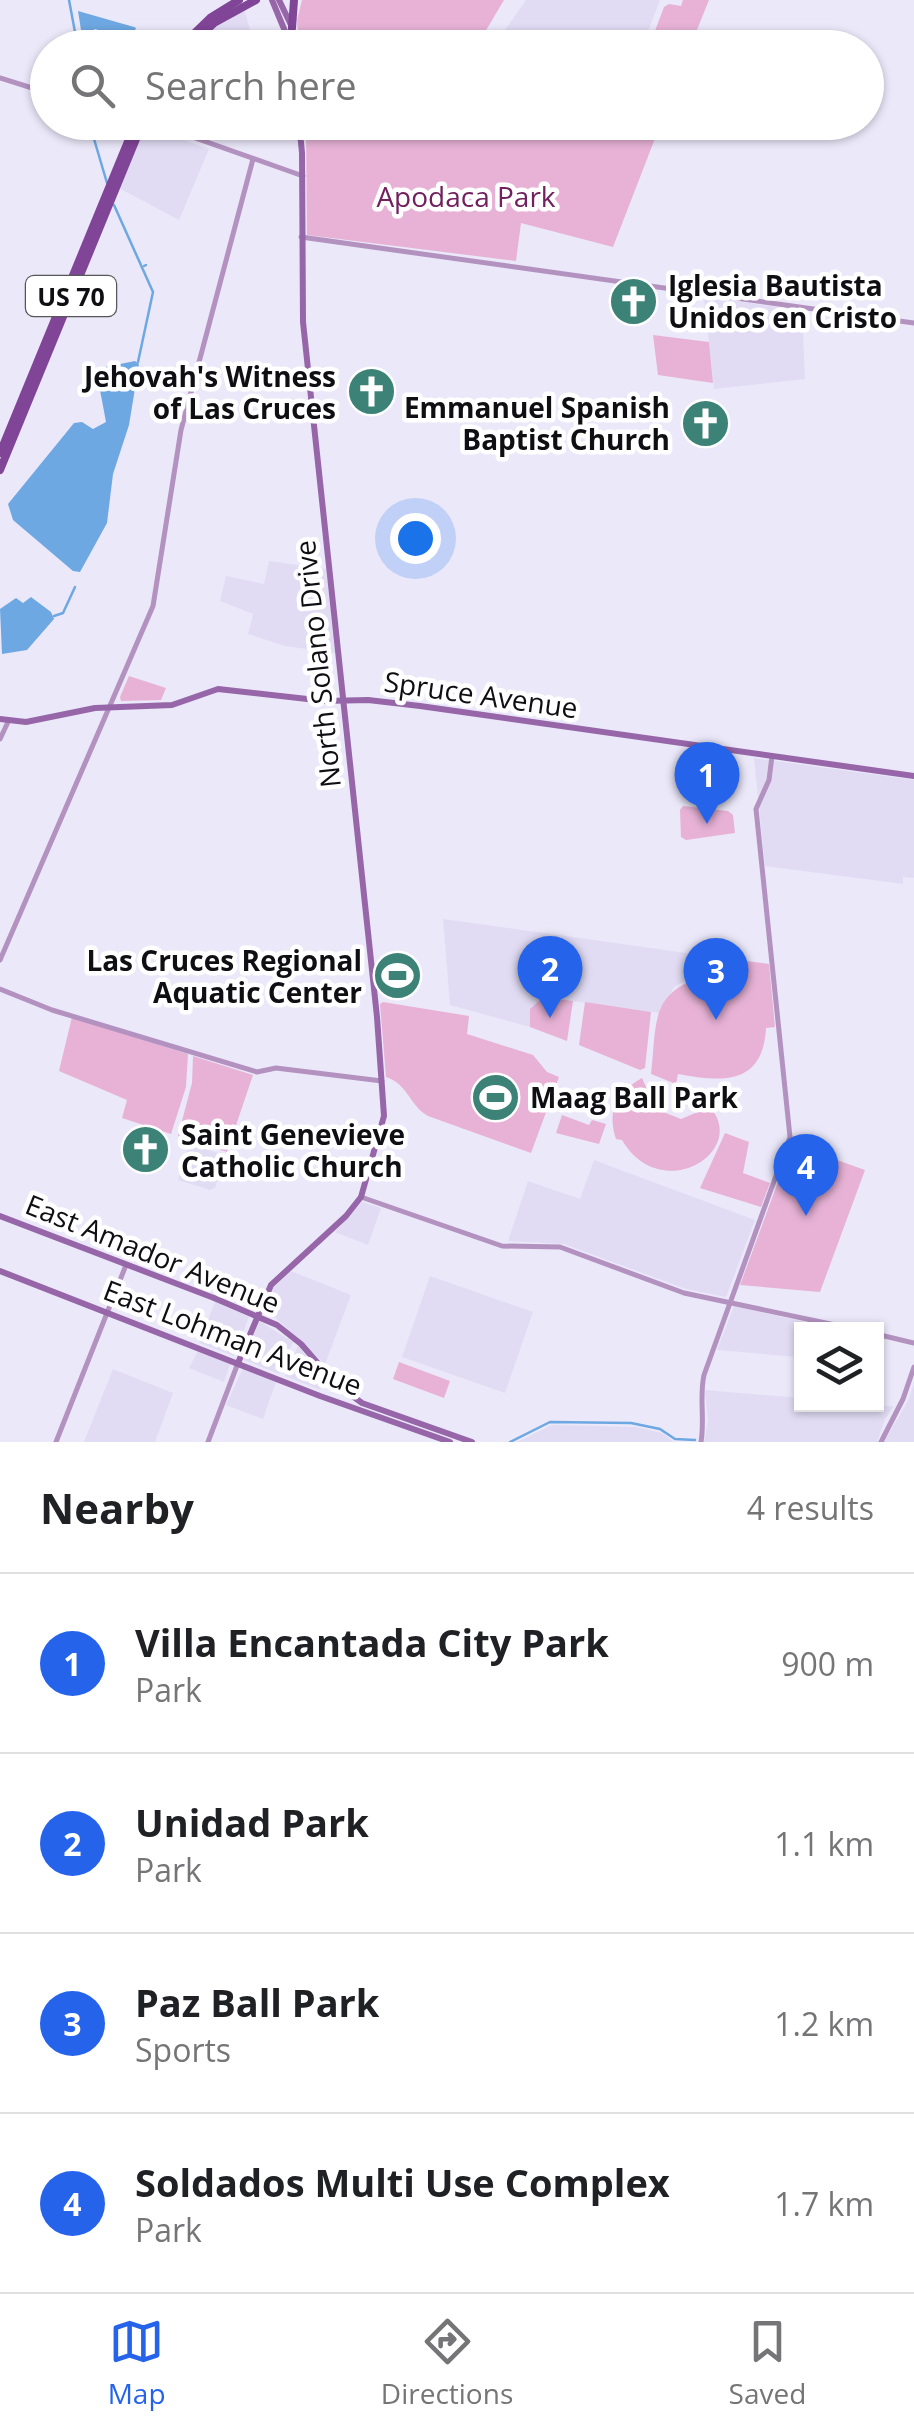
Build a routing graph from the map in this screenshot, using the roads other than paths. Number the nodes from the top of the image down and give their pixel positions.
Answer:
1 (239, 0) edge
2 (256, 0) edge
3 (275, 0) edge
4 (294, 0) edge
5 (292, 28) joint
6 (197, 30) edge
7 (207, 30) edge
8 (286, 30) edge
9 (0, 78) edge
10 (30, 87) edge
11 (134, 140) edge
12 (197, 140) edge
13 (300, 140) edge
14 (253, 159) junction
15 (120, 170) junction
16 (303, 176) junction
17 (302, 238) junction
18 (914, 323) edge
19 (0, 454) edge
20 (0, 470) edge
21 (343, 700) junction
22 (112, 708) junction
23 (4, 721) edge
24 (0, 739) edge
25 (772, 756) junction
26 (914, 776) edge
27 (0, 960) edge
28 (0, 989) edge
29 (382, 1081) junction
30 (361, 1197) junction
31 (0, 1216) edge
32 (126, 1265) junction
33 (0, 1271) edge
34 (263, 1299) junction
35 (730, 1303) junction
36 (108, 1312) junction
37 (256, 1315) junction
38 (821, 1322) edge
39 (277, 1325) junction
40 (884, 1336) edge
41 (914, 1343) edge
42 (238, 1364) junction
43 (914, 1367) edge
44 (379, 1410) joint
45 (56, 1442) edge
46 (208, 1442) edge
47 (450, 1442) edge
48 (472, 1442) edge
49 (701, 1442) edge
50 (881, 1442) edge

1 - 6 main road
2 - 7 main road
3 - 5 main road
3 - 8 main road
4 - 5 main road
9 - 10 street
11 - 15 main road, US 70
12 - 14 street
13 - 16 main road, North Solano Drive
14 - 16 street
14 - 22 street
15 - 19 main road, US 70
15 - 20 main road, US 70
16 - 17 main road, North Solano Drive
17 - 18 street
17 - 21 main road, North Solano Drive
21 - 22 main road, Spruce Avenue
21 - 25 main road, Spruce Avenue
21 - 29 main road, North Solano Drive
22 - 23 main road, Spruce Avenue
22 - 27 street
23 - 24 street
25 - 26 main road, Spruce Avenue
25 - 35 street
28 - 29 street
29 - 30 main road, North Solano Drive
30 - 34 main road
30 - 35 street
31 - 32 main road, East Amador Avenue
32 - 36 street
32 - 37 main road, East Amador Avenue
33 - 36 main road, East Lohman Avenue
34 - 37 main road
34 - 39 main road
35 - 38 street
35 - 49 street
36 - 42 main road, East Lohman Avenue
36 - 45 street
37 - 39 main road, East Amador Avenue
37 - 42 main road
39 - 44 main road, East Amador Avenue
40 - 41 street
42 - 46 street
42 - 47 main road, East Lohman Avenue
43 - 50 street
44 - 48 main road, East Lohman Avenue

